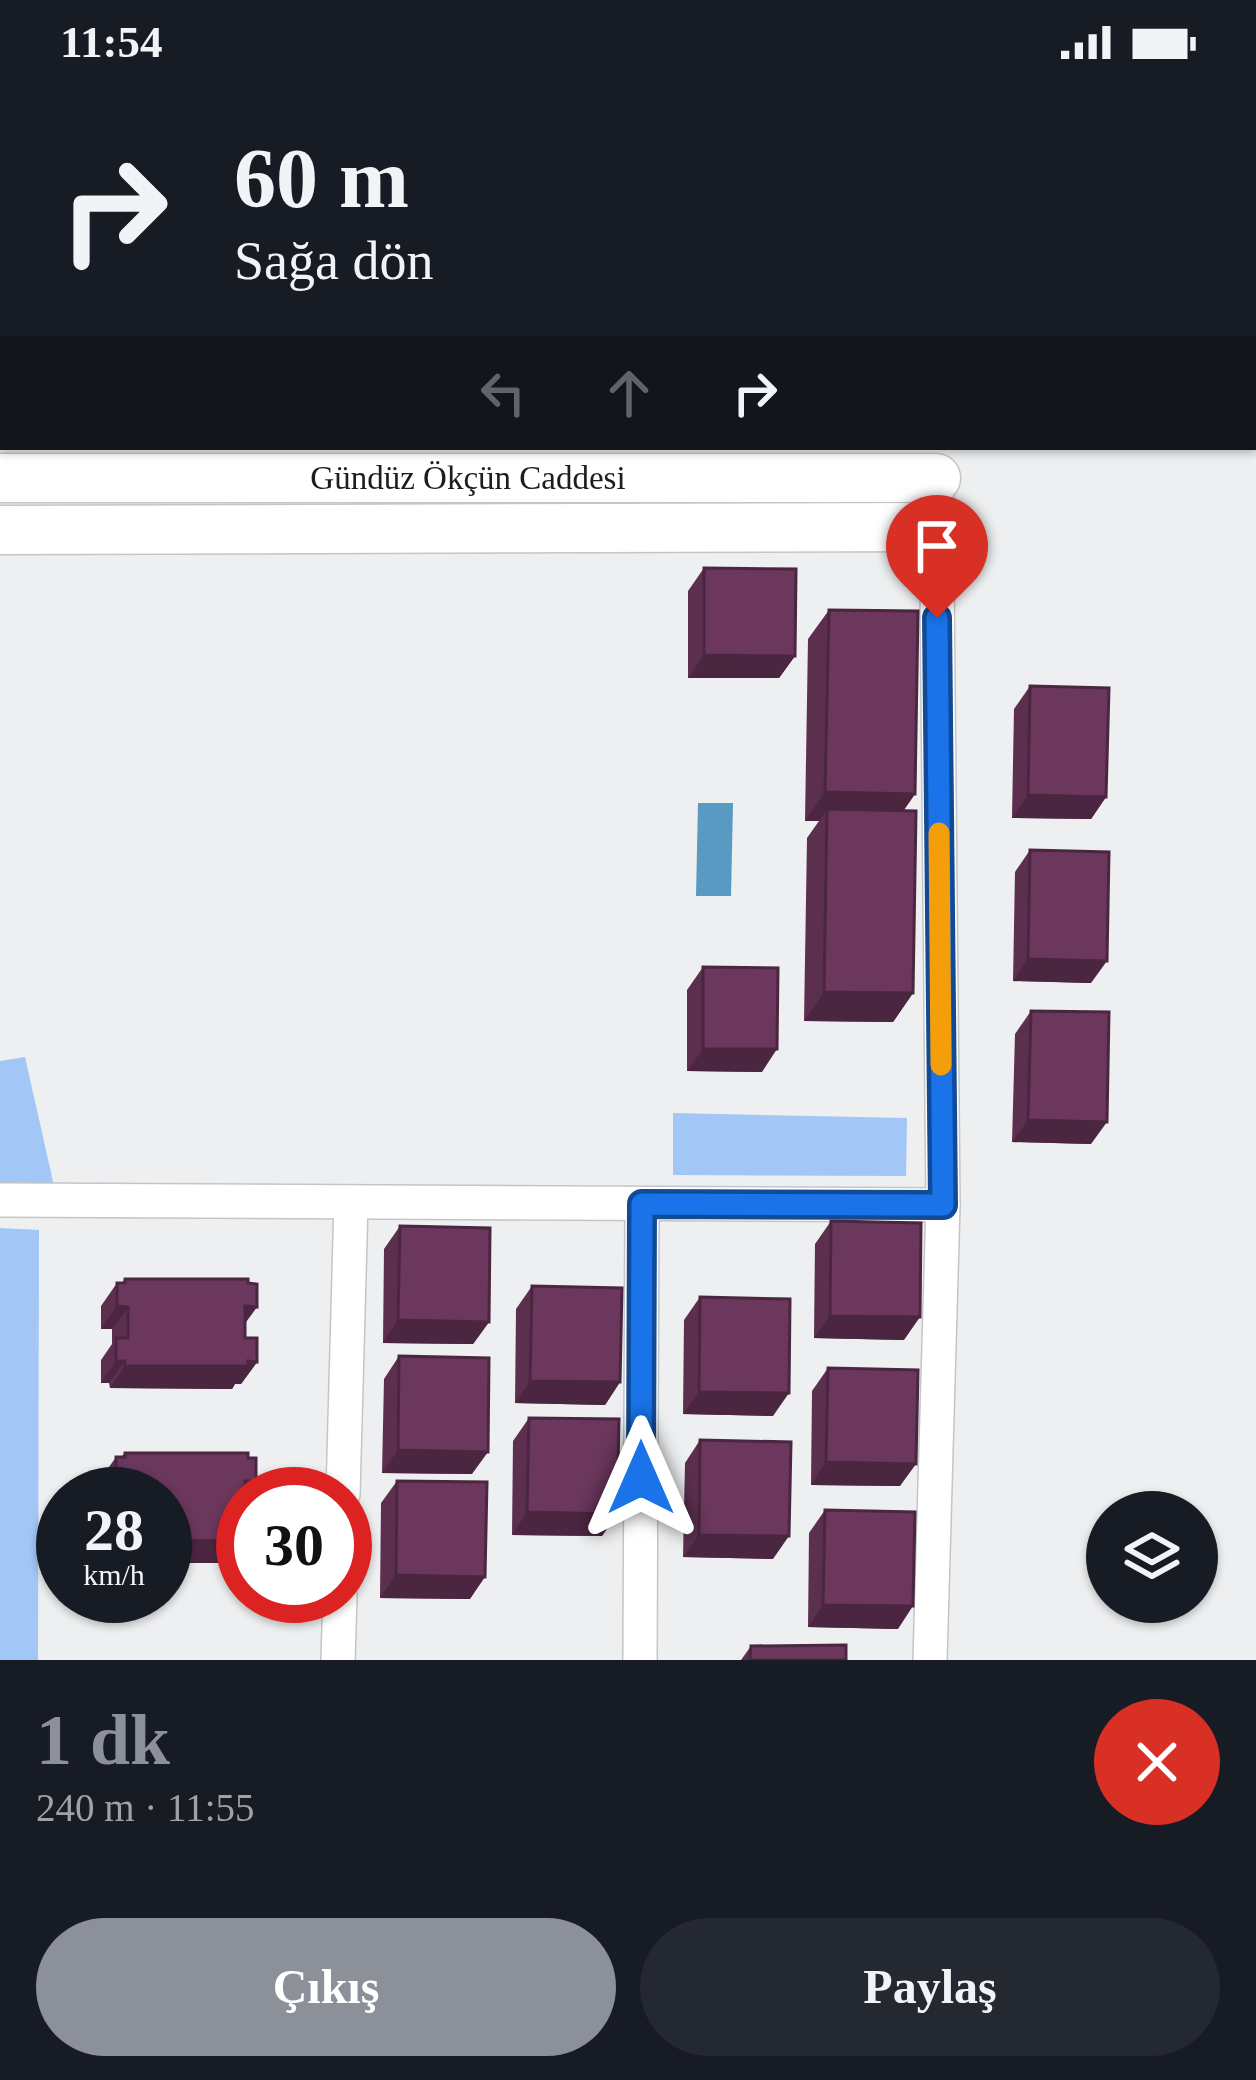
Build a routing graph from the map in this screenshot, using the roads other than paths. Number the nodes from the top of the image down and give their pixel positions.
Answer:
1 (0, 478) edge
2 (937, 478) joint
3 (936, 527) junction
4 (0, 530) edge
5 (0, 1200) edge
6 (351, 1202) junction
7 (642, 1204) junction
8 (943, 1205) junction
9 (344, 1467) edge
10 (339, 1623) edge
11 (338, 1660) edge
12 (640, 1660) edge
13 (930, 1660) edge

1 - 2 street, Gündüz Ökçün Caddesi
2 - 3 street
3 - 4 street, Gündüz Ökçün Caddesi
3 - 8 street
5 - 6 street
6 - 7 street
6 - 9 street
7 - 8 street
7 - 12 street
8 - 13 street
10 - 11 street

